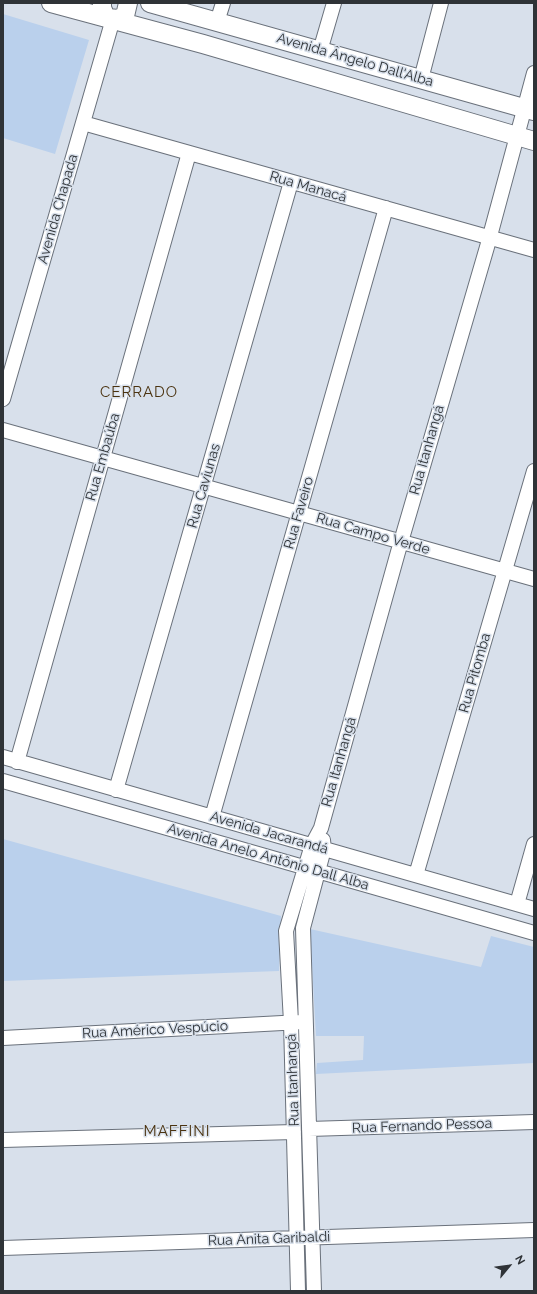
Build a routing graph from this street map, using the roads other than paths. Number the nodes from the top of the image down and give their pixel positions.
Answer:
1 (51, 3) edge
2 (102, 3) edge
3 (128, 3) edge
4 (150, 3) edge
5 (223, 3) edge
6 (334, 3) edge
7 (441, 3) edge
8 (113, 20) junction
9 (217, 22) junction
10 (320, 51) junction
11 (534, 73) edge
12 (421, 79) junction
13 (529, 109) edge
14 (83, 123) junction
15 (526, 138) edge
16 (188, 153) junction
17 (291, 182) junction
18 (386, 208) junction
19 (489, 237) junction
20 (534, 250) edge
21 (3, 399) edge
22 (3, 430) edge
23 (103, 458) junction
24 (534, 471) edge
25 (203, 486) junction
26 (299, 513) junction
27 (401, 541) junction
28 (505, 571) junction
29 (534, 579) edge
30 (3, 757) edge
31 (17, 762) junction
32 (3, 781) edge
33 (116, 790) junction
34 (212, 817) junction
35 (534, 844) edge
36 (318, 847) junction
37 (311, 870) junction
38 (416, 875) junction
39 (517, 904) junction
40 (534, 909) edge
41 (534, 933) edge
42 (307, 1021) junction
43 (291, 1022) junction
44 (3, 1038) edge
45 (534, 1122) edge
46 (309, 1129) junction
47 (294, 1132) junction
48 (3, 1140) edge
49 (534, 1230) edge
50 (297, 1238) junction
51 (314, 1238) junction
52 (3, 1248) edge
53 (298, 1291) edge
54 (314, 1291) edge

1 - 8 main road, Avenida Ângelo Dall'Alba
2 - 8 main road
3 - 8 main road
4 - 9 main road, Avenida Ângelo Dall'Alba
5 - 9 street
6 - 10 street
7 - 12 street
8 - 14 street, Avenida Chapada
8 - 15 main road, Avenida Ângelo Dall'Alba
9 - 10 main road, Avenida Ângelo Dall'Alba
10 - 12 main road, Avenida Ângelo Dall'Alba
11 - 13 street, Rua Itanhangá
12 - 13 main road, Avenida Ângelo Dall'Alba
13 - 15 street, Rua Itanhangá
14 - 16 street, Rua Manacá
14 - 21 street, Avenida Chapada
15 - 19 street, Rua Itanhangá
16 - 17 street, Rua Manacá
16 - 23 street, Rua Embaúba
17 - 18 street, Rua Manacá
17 - 25 street, Rua Caviunas
18 - 19 street, Rua Manacá
18 - 26 street, Rua Faveiro
19 - 20 street, Rua Manacá
19 - 27 street, Rua Itanhangá
22 - 23 street, Rua Campo Verde
23 - 25 street, Rua Campo Verde
23 - 31 street, Rua Embaúba
24 - 28 street, Rua Pitomba
25 - 26 street, Rua Campo Verde
25 - 33 street, Rua Caviunas
26 - 27 street, Rua Campo Verde
26 - 34 street, Rua Faveiro
27 - 28 street, Rua Campo Verde
27 - 36 street, Rua Itanhangá
28 - 29 street, Rua Campo Verde
28 - 38 street, Rua Pitomba
30 - 31 street, Avenida Jacarandá
31 - 33 street, Avenida Jacarandá
32 - 37 street, Avenida Anelo Antônio Dall Alba
33 - 34 street, Avenida Jacarandá
34 - 36 street, Avenida Jacarandá
35 - 39 street
36 - 37 street, Rua Itanhangá
36 - 38 street, Avenida Jacarandá
37 - 41 street, Avenida Anelo Antônio Dall Alba
37 - 42 street, Rua Itanhangá
37 - 43 street, Rua Itanhangá
38 - 39 street, Avenida Jacarandá
39 - 40 street, Avenida Jacarandá
42 - 43 street, Rua Américo Vespúcio
42 - 46 street, Rua Itanhangá
43 - 44 street, Rua Américo Vespúcio
43 - 47 street, Rua Itanhangá
45 - 46 street, Rua Fernando Pessoa
46 - 51 street, Rua Itanhangá
47 - 48 street
47 - 50 street, Rua Itanhangá
49 - 51 street, Rua Anita Garibaldi
50 - 51 street, Rua Anita Garibaldi
50 - 52 street, Rua Anita Garibaldi
50 - 53 street, Rua Itanhangá
51 - 54 street, Rua Itanhangá

